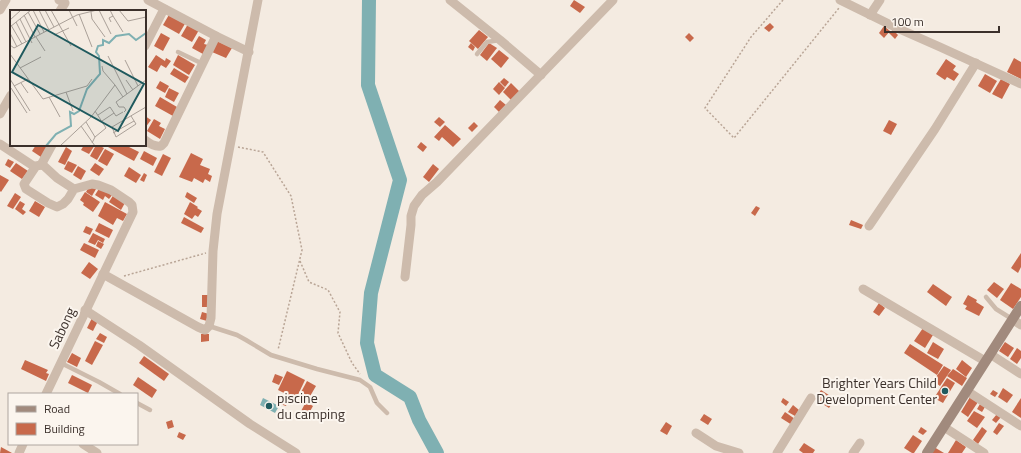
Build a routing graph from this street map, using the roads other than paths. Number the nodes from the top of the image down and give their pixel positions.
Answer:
1 (6, 0) edge
2 (59, 0) edge
3 (148, 0) edge
4 (258, 0) edge
5 (450, 0) edge
6 (613, 0) edge
7 (880, 0) edge
8 (842, 1) edge
9 (164, 9) junction
10 (0, 10) edge
11 (61, 10) edge
12 (870, 15) junction
13 (216, 36) junction
14 (500, 40) junction
15 (146, 44) edge
16 (178, 52) dead end
17 (249, 52) junction
18 (477, 54) dead end
19 (976, 63) junction
20 (202, 64) junction
21 (541, 75) junction
22 (1021, 84) edge
23 (10, 97) edge
24 (0, 114) edge
25 (146, 141) edge
26 (0, 144) edge
27 (51, 146) edge
28 (38, 166) junction
29 (74, 189) junction
30 (869, 226) dead end
31 (103, 274) junction
32 (405, 277) dead end
33 (863, 289) dead end
34 (986, 297) dead end
35 (1021, 306) edge
36 (85, 310) junction
37 (1017, 322) edge
38 (209, 326) junction
39 (988, 357) junction
40 (61, 363) junction
41 (1021, 374) edge
42 (966, 391) junction
43 (46, 393) edge
44 (118, 393) edge
45 (811, 398) dead end
46 (138, 404) edge
47 (150, 410) dead end
48 (387, 413) dead end
49 (1021, 426) edge
50 (944, 427) junction
51 (696, 433) dead end
52 (860, 443) dead end
53 (85, 445) edge
54 (97, 453) edge
55 (296, 453) edge
56 (739, 453) edge
57 (777, 453) edge
58 (853, 453) edge
59 (927, 453) edge
60 (984, 453) edge

1 - 10 street
2 - 11 street
3 - 9 street
4 - 17 street
5 - 14 street
6 - 21 street
7 - 12 street
8 - 12 street
9 - 13 street
9 - 15 street
12 - 19 street
13 - 17 street
13 - 20 street
14 - 18 lane
14 - 21 street
16 - 20 lane
17 - 38 street
19 - 22 street
19 - 30 street
20 - 25 street
21 - 32 street
23 - 24 street
26 - 28 street
27 - 28 street
28 - 29 street
28 - 29 street
29 - 31 street, Sabong
31 - 36 street, Sabong
31 - 38 street
33 - 39 street
34 - 37 lane
35 - 37 street
36 - 40 street, Sabong
36 - 55 street
37 - 39 street
38 - 48 lane
39 - 41 street
39 - 42 street
40 - 43 street, Sabong
40 - 44 lane
42 - 49 street
42 - 50 street
45 - 57 street
46 - 47 lane
50 - 59 street
50 - 60 street
51 - 56 street
52 - 58 street
53 - 54 street

